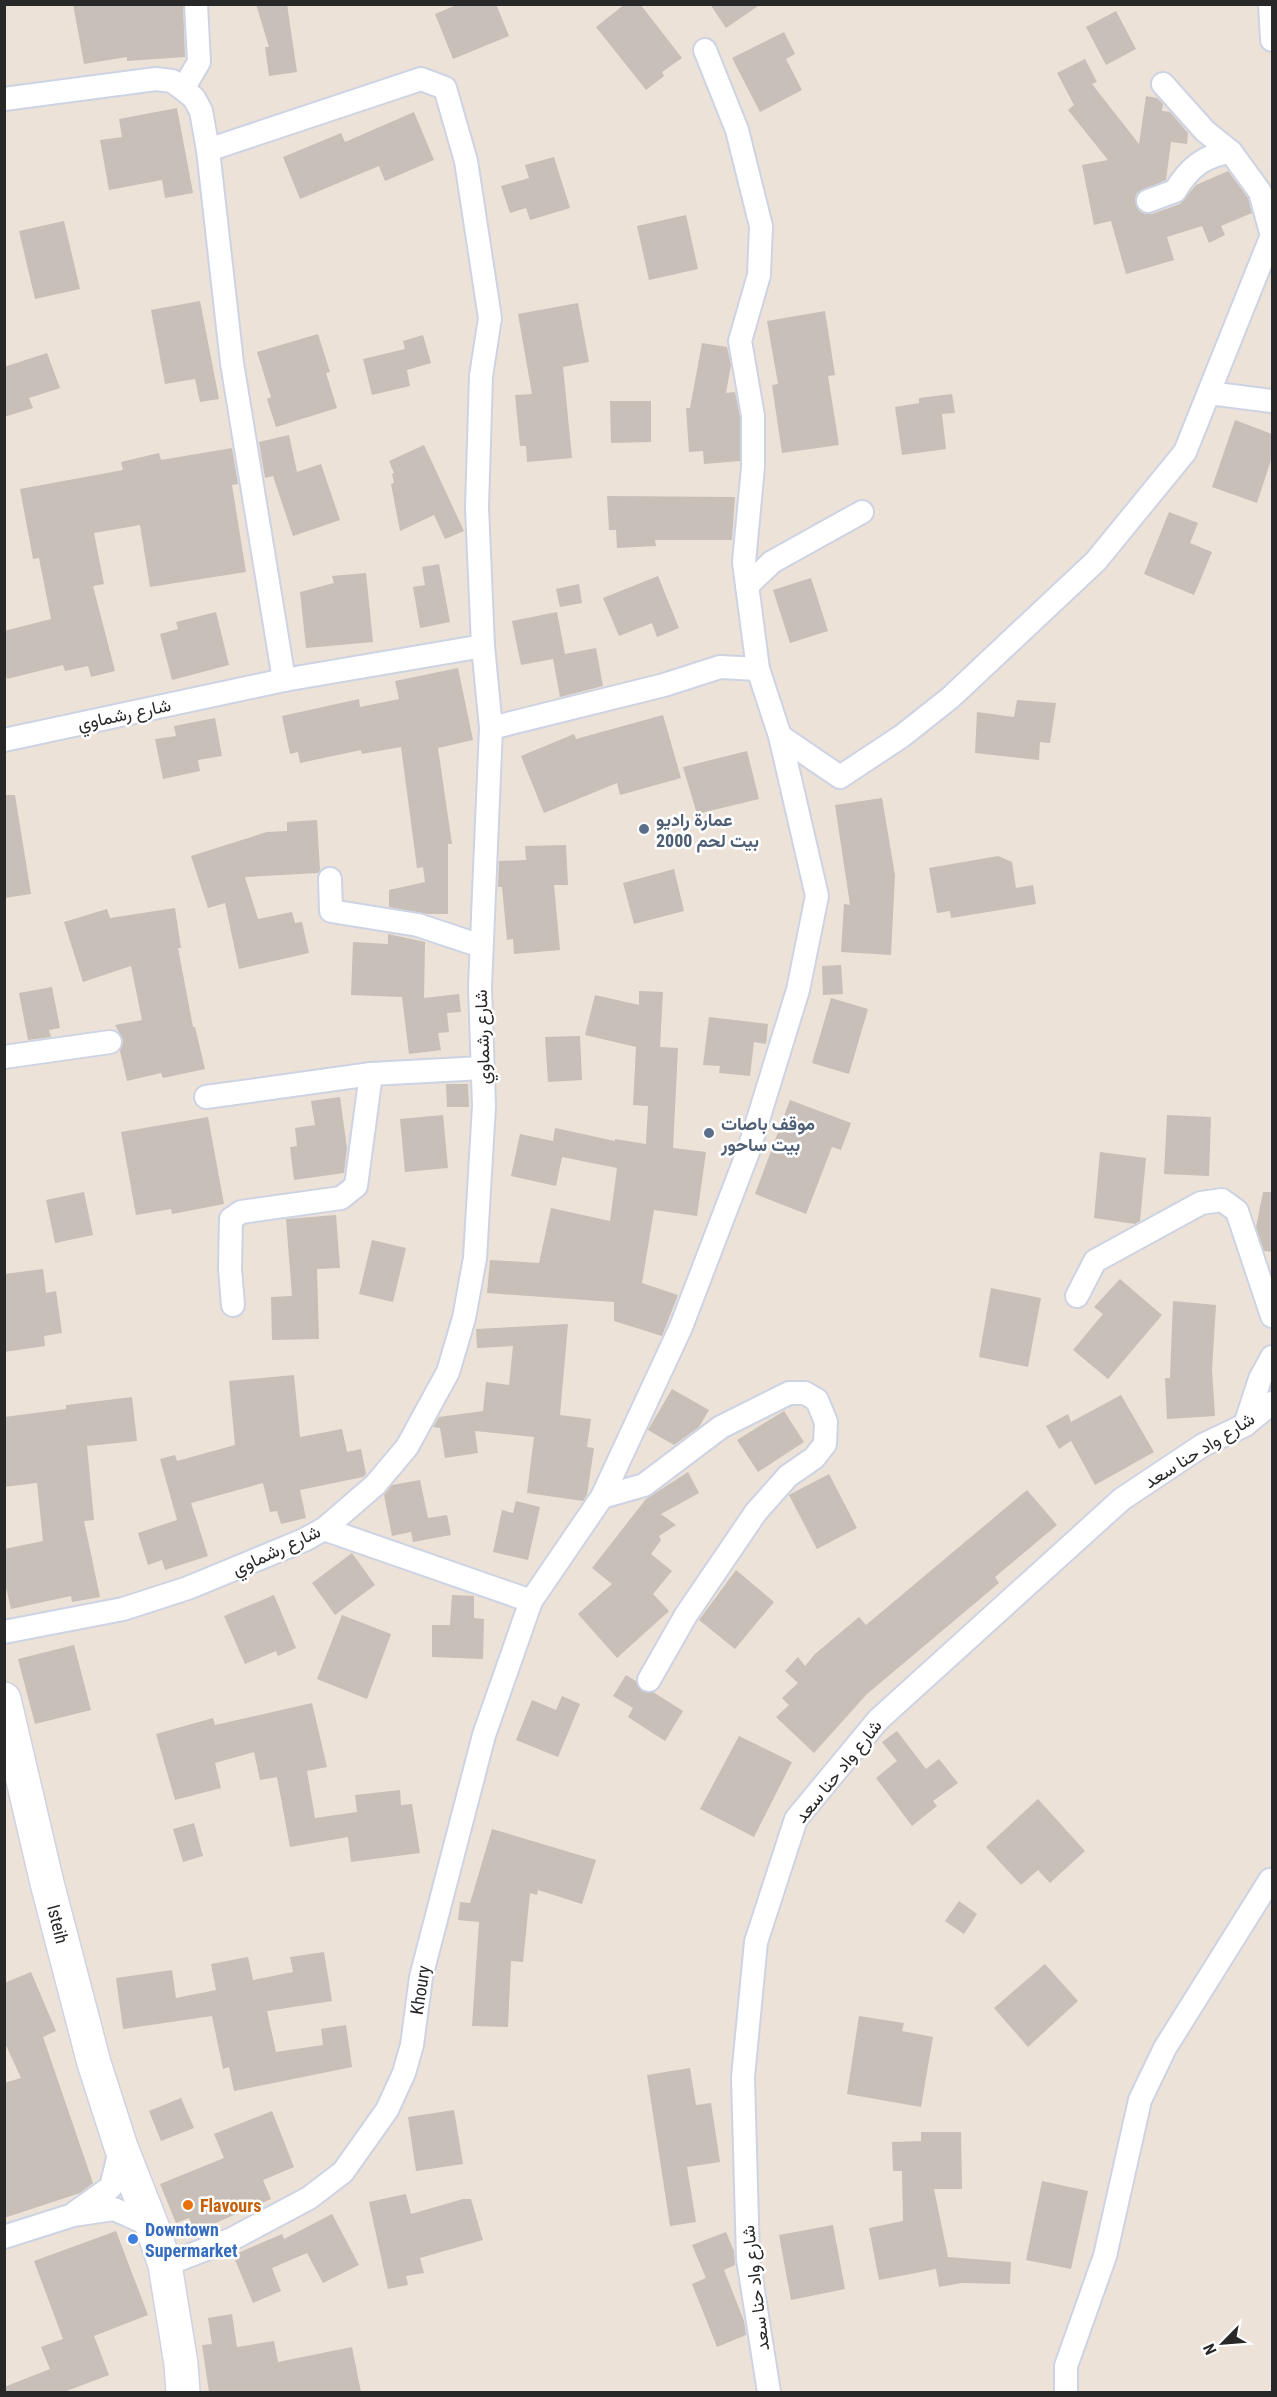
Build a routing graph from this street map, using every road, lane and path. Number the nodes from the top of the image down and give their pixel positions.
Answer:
1 (196, 4) edge
2 (1270, 4) edge
3 (1272, 40) edge
4 (705, 50) dead end
5 (1163, 84) dead end
6 (183, 89) junction
7 (4, 99) edge
8 (208, 150) junction
9 (1231, 152) junction
10 (1148, 201) dead end
11 (1272, 236) edge
12 (1209, 393) junction
13 (1272, 401) edge
14 (862, 512) dead end
15 (747, 586) junction
16 (483, 646) junction
17 (758, 669) junction
18 (284, 680) junction
19 (491, 728) junction
20 (780, 736) junction
21 (4, 740) edge
22 (330, 879) dead end
23 (482, 946) junction
24 (110, 1042) dead end
25 (4, 1057) edge
26 (482, 1068) junction
27 (371, 1074) junction
28 (206, 1096) dead end
29 (1077, 1296) dead end
30 (232, 1305) dead end
31 (1272, 1316) edge
32 (1272, 1357) edge
33 (1272, 1403) edge
34 (1245, 1425) junction
35 (602, 1497) junction
36 (324, 1529) junction
37 (531, 1601) junction
38 (4, 1632) edge
39 (649, 1680) dead end
40 (4, 1699) edge
41 (1270, 1880) dead end
42 (121, 2147) junction
43 (73, 2215) junction
44 (152, 2226) junction
45 (4, 2237) edge
46 (165, 2265) junction
47 (183, 2392) edge
48 (769, 2392) edge
49 (1066, 2392) edge

1 - 6 street
2 - 3 street
4 - 15 street, Khoury
5 - 9 street
6 - 7 street
6 - 8 street
8 - 16 street
8 - 18 street
9 - 10 street
9 - 11 street
11 - 12 street
12 - 13 street
12 - 20 street
14 - 15 street
15 - 17 street, Khoury
16 - 18 street, شارع رشماوي
16 - 19 street, شارع رشماوي
17 - 19 street
17 - 20 street, Khoury
18 - 21 street, شارع رشماوي
19 - 23 street, شارع رشماوي
20 - 35 street, Khoury
22 - 23 street
23 - 26 street, شارع رشماوي
24 - 25 street
26 - 27 street
26 - 36 street, شارع رشماوي
27 - 28 street
27 - 30 street
29 - 31 street
32 - 34 street
33 - 34 street, شارع واد حنا سعد
34 - 48 street, شارع واد حنا سعد
35 - 37 street, Khoury
35 - 39 street
36 - 37 street
36 - 38 street, شارع رشماوي
37 - 46 street, Khoury
40 - 42 street, Isteih
41 - 49 street
42 - 43 street
42 - 44 street, Isteih
43 - 44 street
43 - 45 street
44 - 46 street, Isteih
46 - 47 street, Isteih

